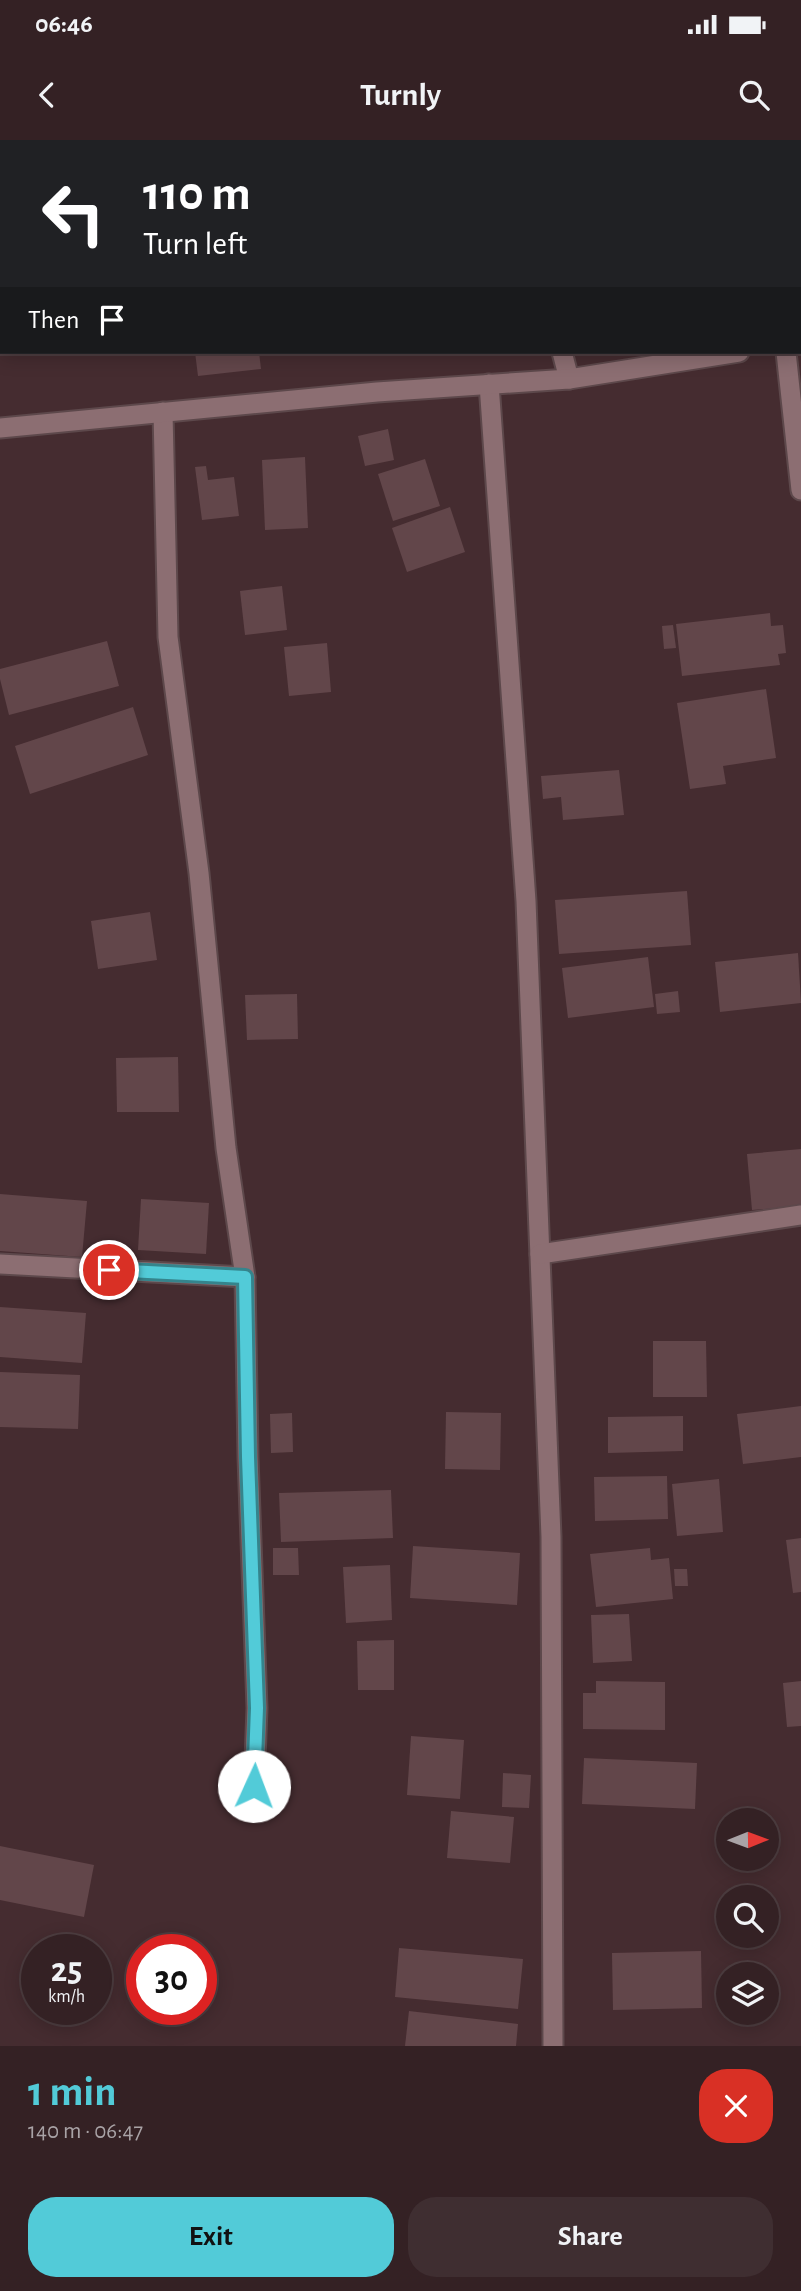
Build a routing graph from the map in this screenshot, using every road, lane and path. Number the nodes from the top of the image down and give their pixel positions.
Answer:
1 (563, 354) edge
2 (726, 354) edge
3 (786, 354) edge
4 (569, 379) junction
5 (489, 384) junction
6 (163, 412) junction
7 (0, 428) edge
8 (801, 490) edge
9 (801, 1216) edge
10 (540, 1254) junction
11 (0, 1264) edge
12 (245, 1277) junction
13 (253, 1812) dead end
14 (553, 2046) edge

1 - 4 street
2 - 4 street
3 - 8 street
4 - 5 street
5 - 6 street
5 - 10 street
6 - 7 street
6 - 12 street
9 - 10 street
10 - 14 street
11 - 12 street
12 - 13 street

